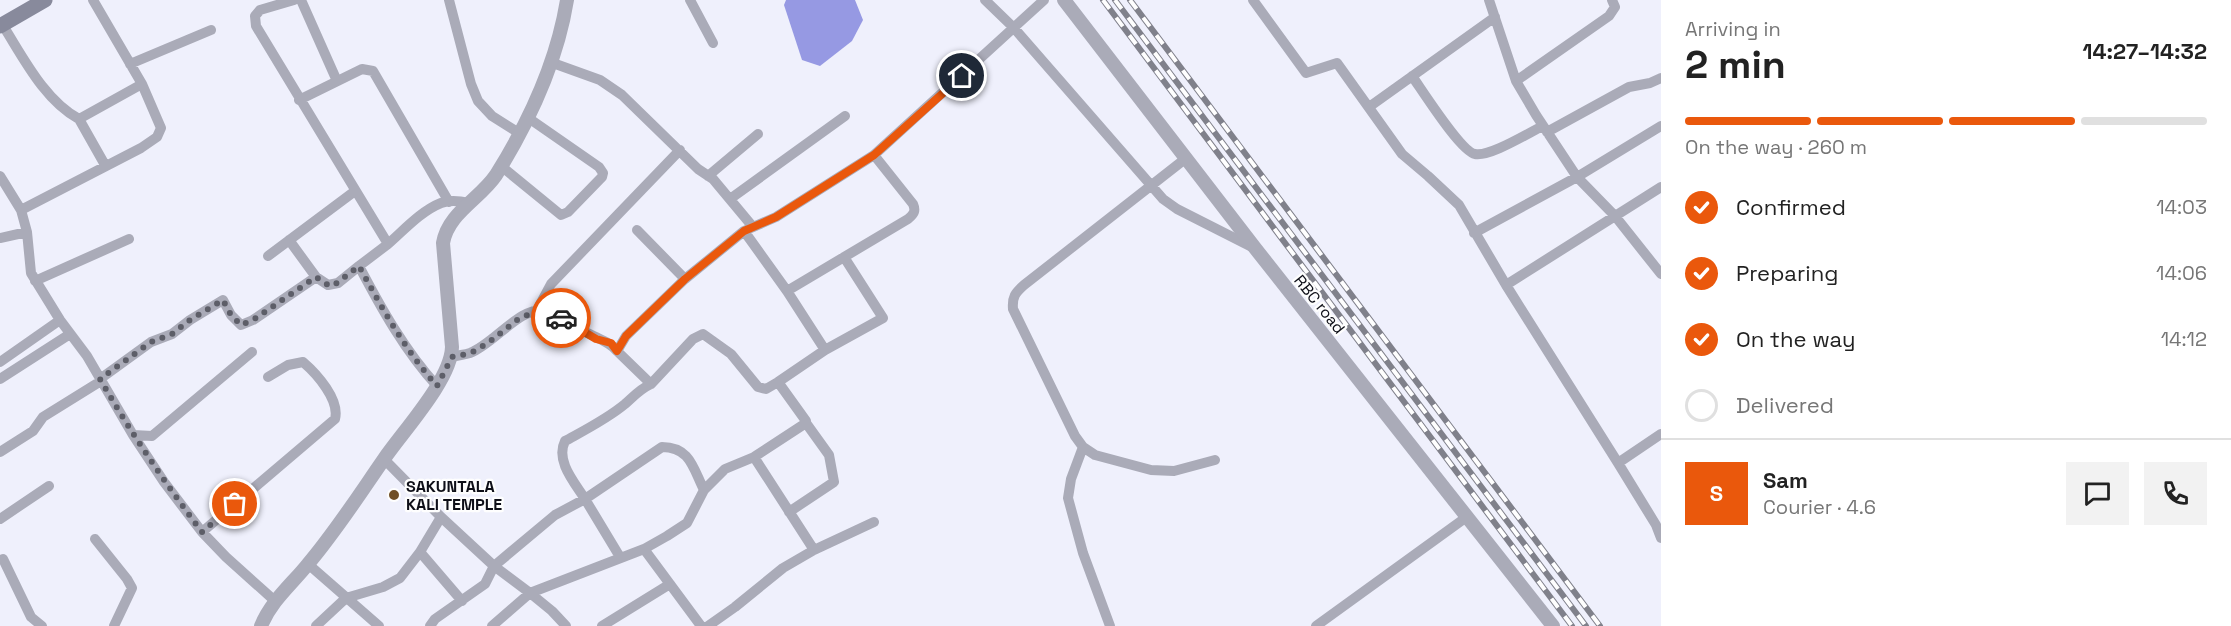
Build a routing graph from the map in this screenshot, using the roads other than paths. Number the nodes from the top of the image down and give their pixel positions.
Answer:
1 (45, 0) edge
2 (93, 0) edge
3 (294, 0) edge
4 (301, 0) edge
5 (449, 0) edge
6 (567, 0) edge
7 (690, 0) edge
8 (985, 0) edge
9 (1044, 0) edge
10 (1064, 0) edge
11 (1253, 0) edge
12 (1489, 0) edge
13 (1612, 0) edge
14 (258, 5) edge
15 (1495, 17) junction
16 (1, 25) edge
17 (1014, 28) junction
18 (211, 30) dead end
19 (712, 43) dead end
20 (550, 62) junction
21 (130, 64) junction
22 (1412, 76) junction
23 (1661, 78) edge
24 (337, 81) junction
25 (1516, 81) junction
26 (142, 84) junction
27 (299, 100) junction
28 (1369, 107) junction
29 (845, 116) dead end
30 (526, 117) junction
31 (79, 119) junction
32 (1661, 126) edge
33 (1545, 129) junction
34 (519, 133) junction
35 (758, 134) dead end
36 (680, 150) junction
37 (874, 155) junction
38 (1185, 159) junction
39 (105, 165) junction
40 (501, 166) junction
41 (0, 176) edge
42 (708, 176) junction
43 (1577, 177) junction
44 (1151, 187) junction
45 (1661, 187) edge
46 (355, 191) junction
47 (730, 199) junction
48 (449, 201) junction
49 (469, 202) junction
50 (21, 210) junction
51 (1615, 216) junction
52 (748, 229) junction
53 (638, 230) dead end
54 (27, 232) junction
55 (1474, 232) junction
56 (0, 238) edge
57 (129, 238) dead end
58 (289, 240) junction
59 (388, 244) junction
60 (1255, 248) junction
61 (268, 256) dead end
62 (844, 257) junction
63 (359, 266) junction
64 (1661, 274) edge
65 (316, 277) junction
66 (685, 279) junction
67 (35, 281) junction
68 (1506, 285) junction
69 (787, 291) junction
70 (537, 310) junction
71 (60, 320) junction
72 (70, 334) junction
73 (825, 350) junction
74 (617, 351) junction
75 (252, 352) dead end
76 (452, 357) junction
77 (0, 362) edge
78 (268, 377) dead end
79 (0, 379) edge
80 (100, 380) junction
81 (778, 382) junction
82 (651, 384) junction
83 (437, 386) junction
84 (806, 423) junction
85 (1661, 434) edge
86 (133, 435) junction
87 (1083, 447) junction
88 (0, 452) edge
89 (754, 457) junction
90 (384, 459) junction
91 (1215, 460) dead end
92 (1618, 463) junction
93 (49, 486) dead end
94 (704, 490) junction
95 (585, 499) junction
96 (789, 512) junction
97 (1468, 516) junction
98 (441, 517) junction
99 (0, 519) edge
100 (874, 522) dead end
101 (202, 532) junction
102 (1661, 538) edge
103 (95, 539) dead end
104 (644, 549) junction
105 (814, 550) junction
106 (420, 552) junction
107 (1, 557) edge
108 (620, 557) junction
109 (308, 564) junction
110 (494, 566) junction
111 (670, 584) junction
112 (531, 593) junction
113 (346, 598) junction
114 (275, 601) junction
115 (462, 601) junction
116 (42, 626) edge
117 (114, 626) edge
118 (261, 626) edge
119 (316, 626) edge
120 (379, 626) edge
121 (430, 626) edge
122 (492, 626) edge
123 (566, 626) edge
124 (602, 626) edge
125 (701, 626) edge
126 (708, 626) edge
127 (1110, 626) edge
128 (1316, 626) edge
129 (1553, 626) edge

1 - 16 main road
2 - 21 street
3 - 14 street
4 - 24 street
5 - 34 street
6 - 20 street
7 - 19 street
8 - 17 street
9 - 17 street
10 - 38 street, RBC road
11 - 28 street
12 - 15 street
13 - 25 street
14 - 27 street
15 - 22 street
15 - 25 street
16 - 31 street
17 - 37 street
17 - 44 street
18 - 21 street
20 - 30 street
20 - 36 street
21 - 26 street
22 - 28 street
22 - 33 street
23 - 33 street
24 - 27 street
24 - 48 street
25 - 33 street
26 - 31 street
26 - 39 street
27 - 46 street
28 - 55 street
29 - 47 street
30 - 34 street
30 - 40 street
31 - 39 street
32 - 43 street
33 - 43 street
34 - 40 street
35 - 42 street
36 - 42 street
36 - 70 street
37 - 52 street
37 - 62 street
38 - 44 street
38 - 60 street, RBC road
39 - 50 street
40 - 49 street
41 - 50 street
42 - 47 street
43 - 51 street
43 - 55 street
44 - 60 street
44 - 87 street
45 - 51 street
46 - 58 street
46 - 59 street
47 - 52 street
48 - 49 street
48 - 59 street
49 - 76 street
50 - 54 street
51 - 64 street
51 - 68 street
52 - 66 street
52 - 69 street
53 - 66 street
54 - 56 street
54 - 67 street
55 - 68 street
57 - 67 street
58 - 61 street
58 - 65 street
59 - 63 street
60 - 97 street, RBC road
62 - 69 street
62 - 73 street
63 - 65 street
63 - 83 street
65 - 80 street
66 - 74 street
67 - 71 street
68 - 92 street
69 - 73 street
70 - 74 street
70 - 76 street
71 - 72 street
71 - 77 street
72 - 79 street
72 - 80 street
73 - 81 street
74 - 82 street
75 - 86 street
76 - 83 street
78 - 101 street
80 - 86 street
80 - 88 street
81 - 82 street
81 - 84 street
82 - 95 street
83 - 90 street
84 - 89 street
84 - 96 street
85 - 92 street
86 - 101 street
87 - 91 street
87 - 127 street
89 - 94 street
89 - 96 street
90 - 98 street
90 - 109 street
92 - 102 street
93 - 99 street
94 - 95 street
94 - 104 street
95 - 108 street
95 - 110 street
96 - 105 street
97 - 128 street
97 - 129 street, RBC road
98 - 106 street
98 - 110 street
100 - 105 street
101 - 114 street
103 - 117 street
104 - 108 street
104 - 111 street
105 - 126 street
106 - 113 street
106 - 115 street
107 - 116 street
108 - 112 street
109 - 113 street
109 - 114 street
110 - 112 street
110 - 115 street
111 - 124 street
111 - 125 street
112 - 122 street
112 - 123 street
113 - 119 street
113 - 120 street
114 - 118 street
115 - 121 street

